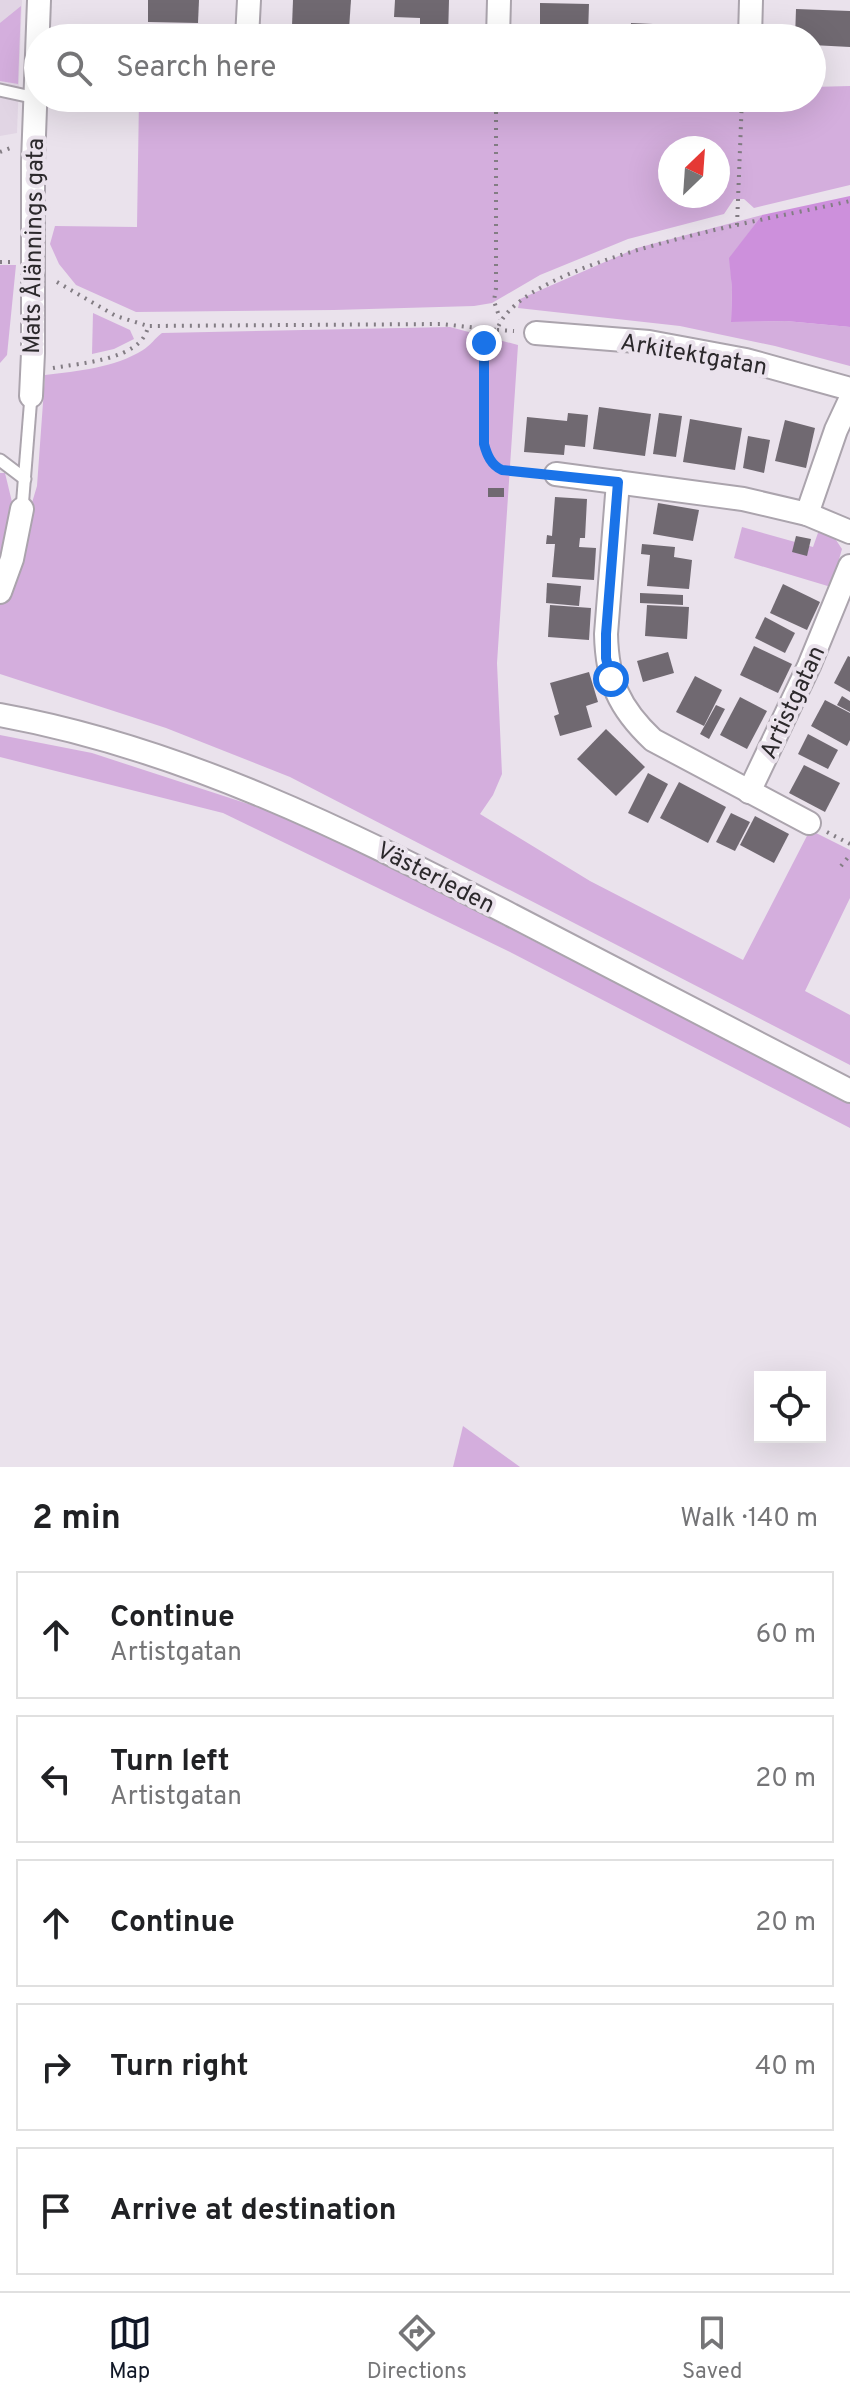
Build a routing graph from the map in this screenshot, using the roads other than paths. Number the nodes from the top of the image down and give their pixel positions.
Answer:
1 (39, 0) edge
2 (249, 0) edge
3 (499, 0) edge
4 (751, 0) edge
5 (38, 24) edge
6 (248, 24) edge
7 (498, 24) edge
8 (750, 24) edge
9 (0, 90) edge
10 (24, 95) edge
11 (36, 112) edge
12 (536, 333) dead end
13 (850, 389) edge
14 (31, 396) joint
15 (850, 400) edge
16 (0, 460) edge
17 (556, 474) road end
18 (25, 479) junction
19 (618, 482) junction
20 (22, 509) joint
21 (807, 514) junction
22 (850, 532) edge
23 (850, 566) edge
24 (0, 592) edge
25 (0, 715) edge
26 (749, 792) junction
27 (809, 823) dead end
28 (850, 1091) edge

1 - 5 street, Mats Ålännings gata
2 - 6 street
3 - 7 street
4 - 8 street
9 - 10 lane
11 - 14 street, Mats Ålännings gata
12 - 13 street, Arkitektgatan
14 - 18 lane
15 - 21 street
16 - 18 lane
17 - 19 street
18 - 20 lane
19 - 21 street
19 - 26 street
20 - 24 street
21 - 22 street
23 - 26 street, Artistgatan
25 - 28 street, Västerleden
26 - 27 street

